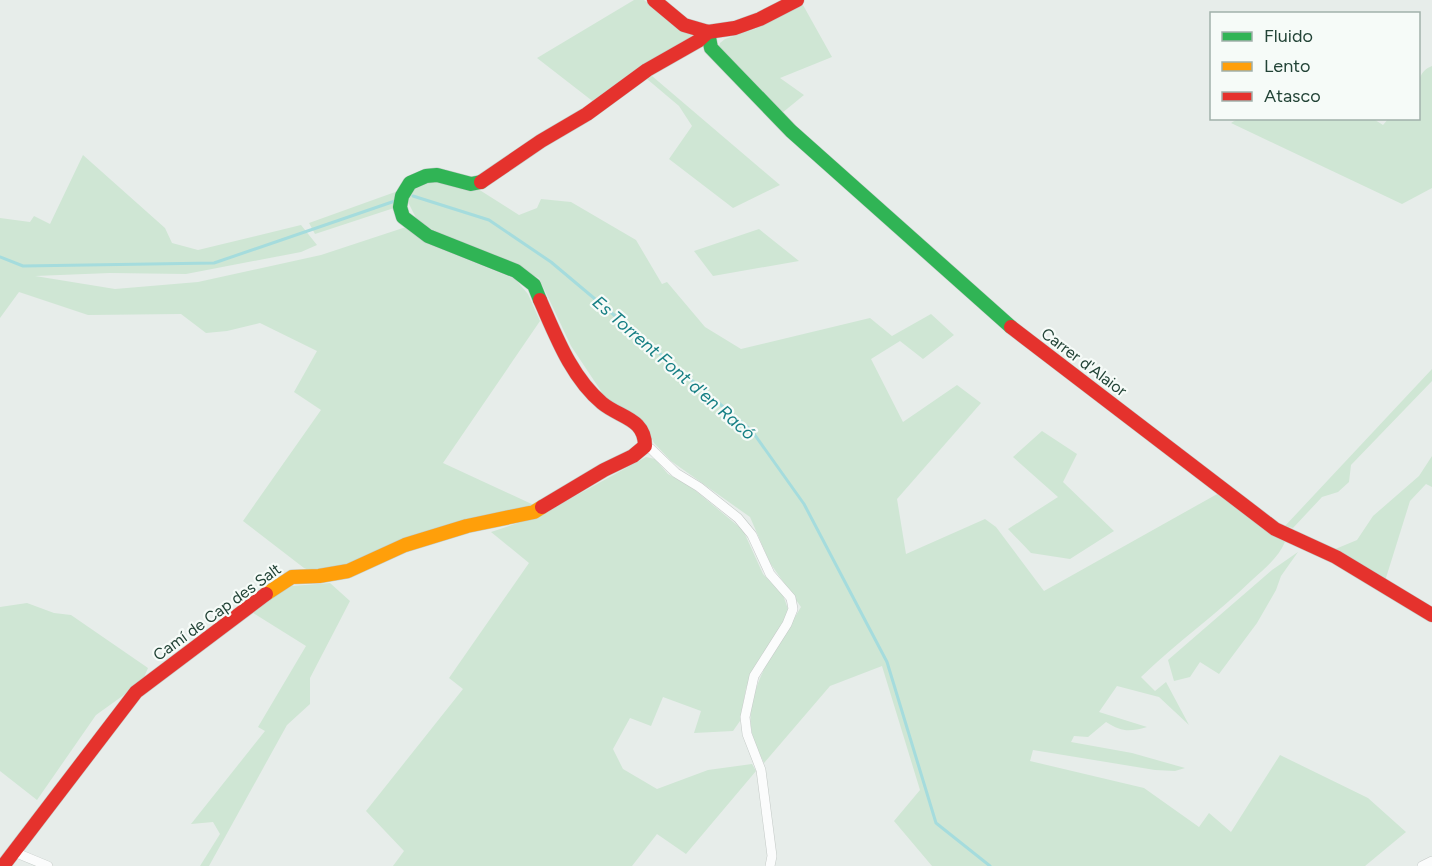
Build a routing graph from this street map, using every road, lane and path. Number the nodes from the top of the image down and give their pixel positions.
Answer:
1 (654, 0) edge
2 (797, 0) edge
3 (708, 32) junction
4 (645, 446) junction
5 (1432, 615) edge
6 (14, 852) junction
7 (1432, 861) edge
8 (3, 866) edge
9 (48, 866) edge
10 (770, 866) edge
11 (1422, 866) edge

1 - 3 street
2 - 3 street
3 - 4 street
3 - 5 street, Carrer d'Alaior
4 - 6 street, Camí de Cap des Salt
4 - 10 street
6 - 8 street, Camí de Cap des Salt
6 - 9 street
7 - 11 street

